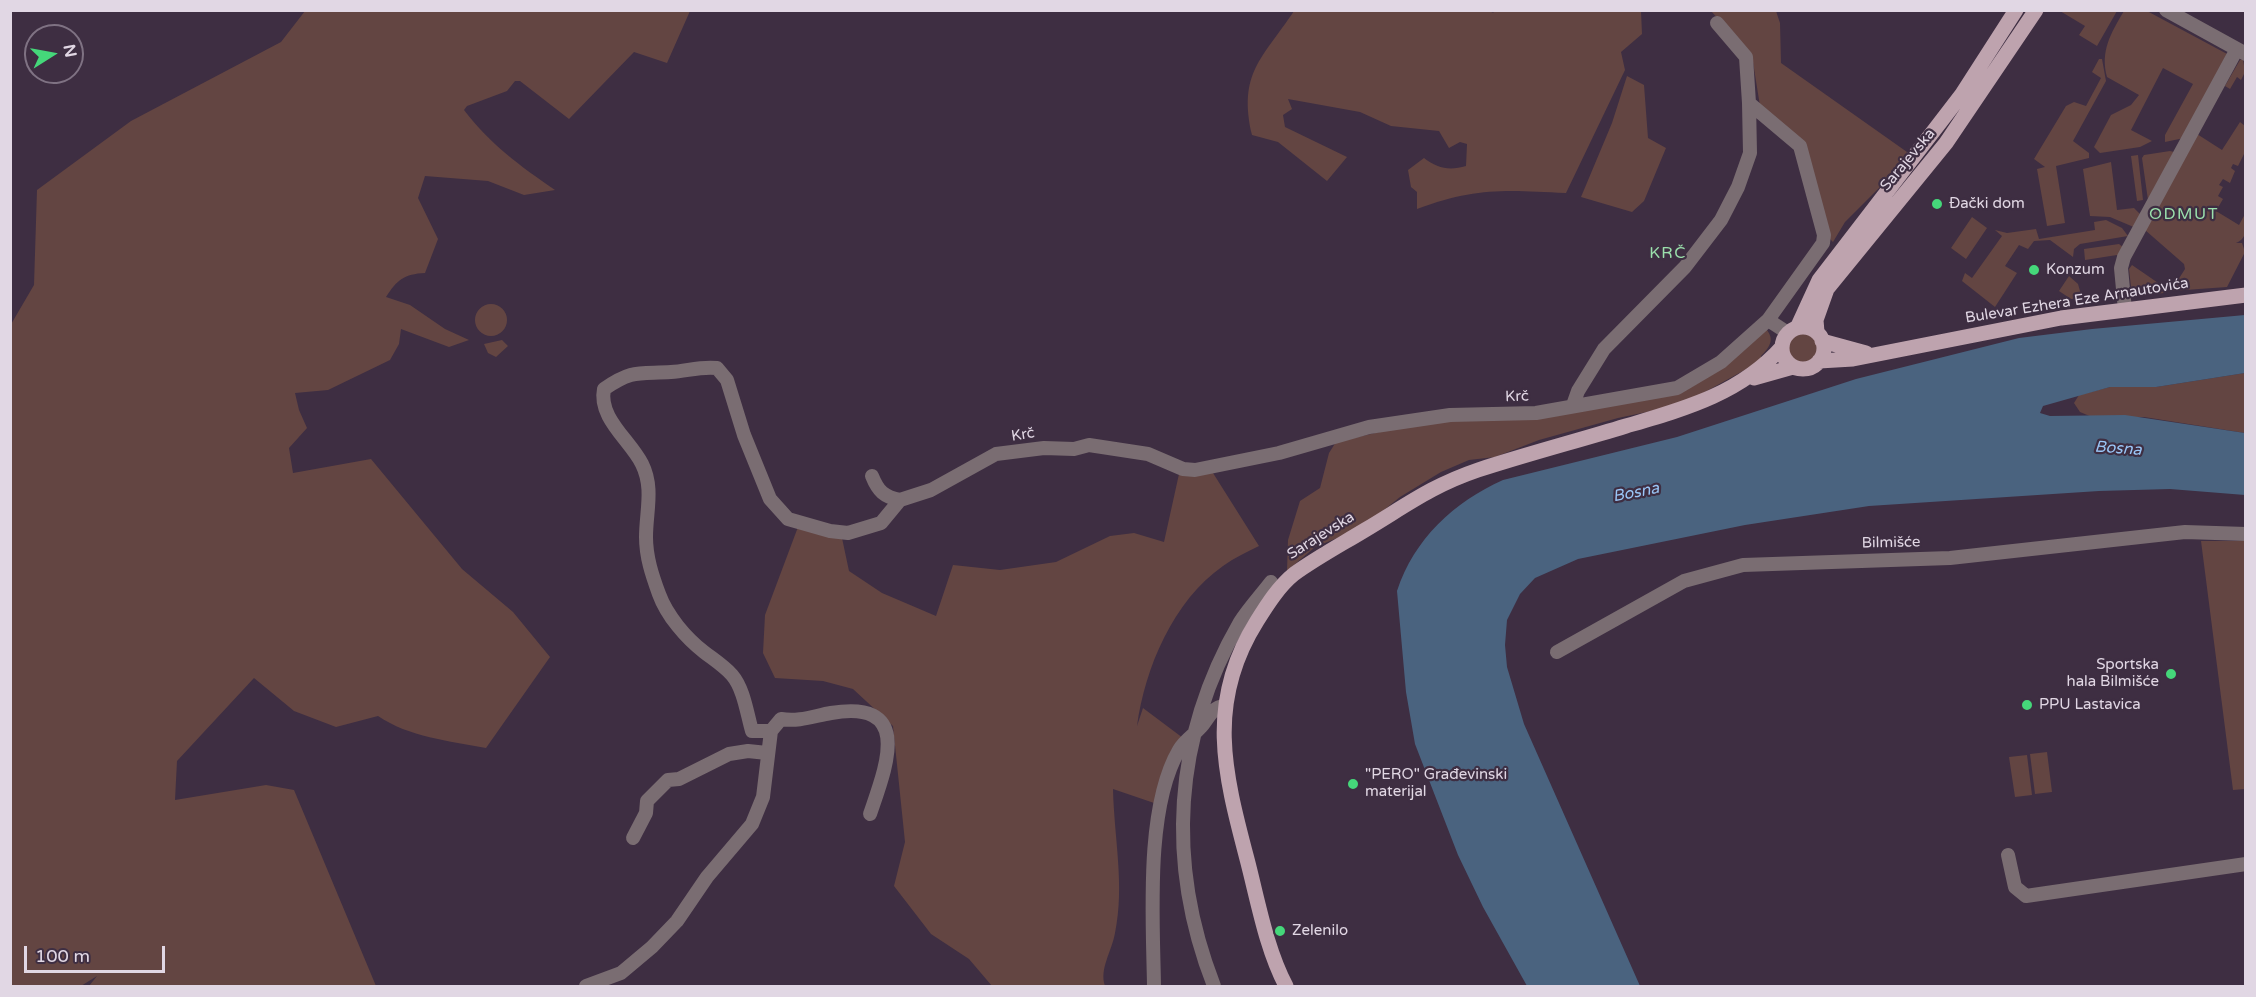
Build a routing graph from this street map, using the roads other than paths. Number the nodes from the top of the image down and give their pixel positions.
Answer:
1 (2016, 10) edge
2 (2036, 10) edge
3 (2166, 10) edge
4 (1717, 22) dead end
5 (2241, 52) edge
6 (1749, 103) junction
7 (2246, 295) edge
8 (2126, 310) junction
9 (1768, 320) junction
10 (1789, 336) junction
11 (1819, 337) junction
12 (1878, 354) junction
13 (1819, 361) junction
14 (1793, 367) junction
15 (1742, 382) junction
16 (1573, 405) junction
17 (872, 476) dead end
18 (900, 500) junction
19 (2246, 534) edge
20 (1271, 582) dead end
21 (1557, 652) dead end
22 (1224, 706) junction
23 (771, 731) junction
24 (1193, 735) junction
25 (767, 753) junction
26 (870, 814) dead end
27 (633, 838) dead end
28 (2008, 855) dead end
29 (2246, 864) edge
30 (586, 987) edge
31 (1154, 987) edge
32 (1214, 987) edge
33 (1286, 987) edge

1 - 10 main road, Sarajevska
2 - 11 main road, Sarajevska
3 - 5 street
4 - 6 street
5 - 8 street
6 - 9 street, Krč
6 - 16 street
7 - 8 main road, Bulevar Ezhera Eze Arnautovića
8 - 12 main road, Bulevar Ezhera Eze Arnautovića
9 - 10 street
9 - 16 street, Krč
10 - 11 main road
10 - 14 main road
10 - 15 main road, Sarajevska
11 - 12 main road, Bulevar Ezhera Eze Arnautovića
11 - 13 main road
12 - 13 main road, Bulevar Ezhera Eze Arnautovića
13 - 14 main road
14 - 15 main road, Sarajevska
15 - 22 main road, Sarajevska
16 - 18 street, Krč
17 - 18 street
18 - 23 street
19 - 21 street, Bilmišće
20 - 24 street
22 - 24 street
22 - 33 main road, Sarajevska
23 - 25 street
23 - 26 street
24 - 31 street
24 - 32 street
25 - 27 street
25 - 30 street
28 - 29 street

